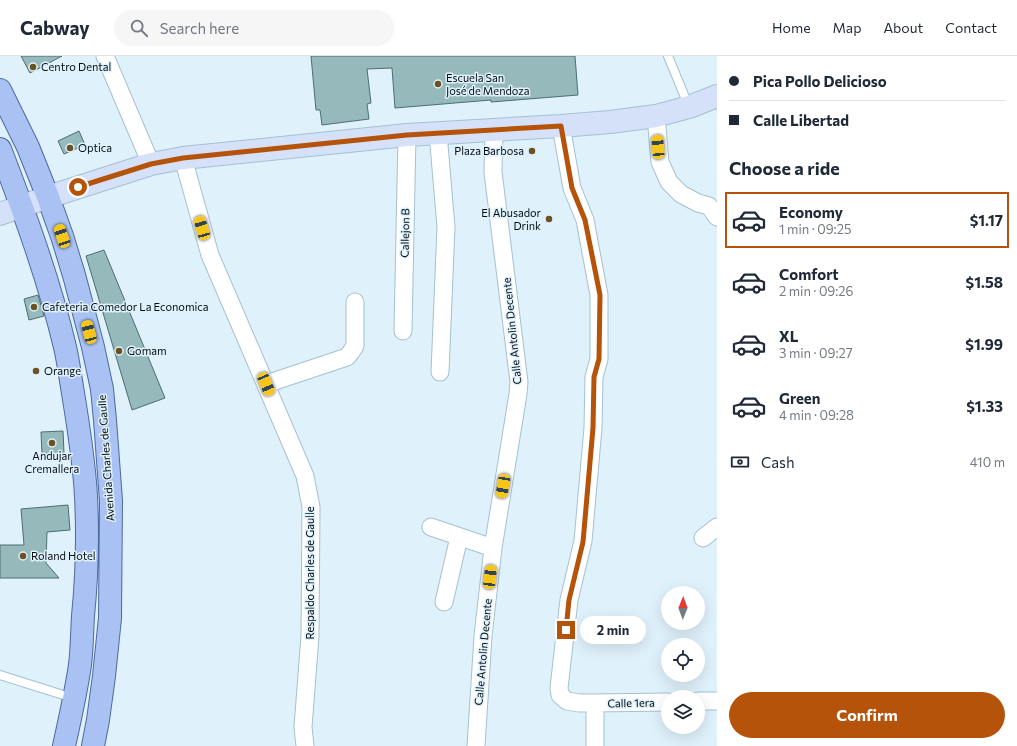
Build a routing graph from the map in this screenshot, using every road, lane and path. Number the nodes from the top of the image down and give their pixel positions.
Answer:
1 (106, 56) edge
2 (668, 56) edge
3 (0, 90) edge
4 (717, 96) edge
5 (689, 107) junction
6 (656, 116) junction
7 (561, 126) junction
8 (494, 130) junction
9 (438, 134) junction
10 (407, 135) junction
11 (0, 149) edge
12 (183, 158) junction
13 (151, 164) junction
14 (48, 197) junction
15 (22, 206) junction
16 (0, 214) edge
17 (717, 217) edge
18 (355, 302) dead end
19 (404, 332) dead end
20 (440, 372) dead end
21 (266, 384) junction
22 (431, 527) dead end
23 (717, 528) edge
24 (460, 537) junction
25 (703, 538) dead end
26 (493, 548) junction
27 (444, 602) dead end
28 (0, 675) edge
29 (74, 698) junction
30 (717, 700) edge
31 (705, 701) edge
32 (661, 702) edge
33 (595, 704) junction
34 (64, 746) edge
35 (93, 746) edge
36 (305, 746) edge
37 (476, 746) edge
38 (595, 746) edge

1 - 13 street
2 - 5 lane
3 - 14 main road, Avenida Charles de Gaulle
4 - 5 street
5 - 6 street
6 - 7 street
6 - 17 street
7 - 8 street
7 - 33 street, Calle 1era
8 - 9 street
8 - 26 street, Calle Antolin Decente
9 - 10 street
9 - 20 street
10 - 12 street
10 - 19 street, Callejon B
11 - 15 main road, Avenida Charles de Gaulle
12 - 13 street
12 - 21 street, Respaldo Charles de Gaulle
13 - 14 street
14 - 15 street
14 - 35 main road, Avenida Charles de Gaulle
15 - 16 street
15 - 29 main road, Avenida Charles de Gaulle
18 - 21 street
21 - 36 street, Respaldo Charles de Gaulle
22 - 24 street
23 - 25 street
24 - 26 street
24 - 27 street
26 - 37 street, Calle Antolin Decente
28 - 29 lane
29 - 34 main road, Avenida Charles de Gaulle
30 - 31 street
32 - 33 street, Calle 1era
33 - 38 street

